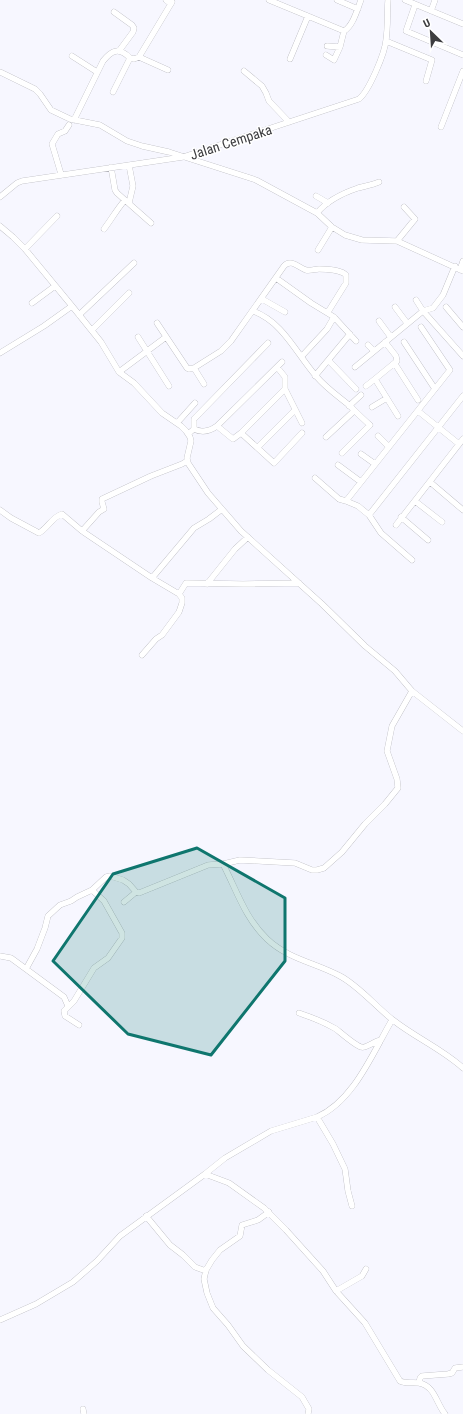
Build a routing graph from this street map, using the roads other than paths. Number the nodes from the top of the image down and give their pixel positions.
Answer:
1 (269, 0) edge
2 (337, 0) edge
3 (361, 0) edge
4 (388, 0) edge
5 (405, 0) edge
6 (435, 0) edge
7 (170, 2) edge
8 (415, 5) junction
9 (358, 9) junction
10 (431, 11) junction
11 (114, 12) dead end
12 (308, 16) junction
13 (463, 24) edge
14 (344, 31) junction
15 (386, 41) junction
16 (327, 46) dead end
17 (340, 47) junction
18 (119, 51) junction
19 (326, 55) dead end
20 (463, 55) edge
21 (72, 56) dead end
22 (139, 57) junction
23 (130, 58) junction
24 (290, 60) dead end
25 (168, 70) dead end
26 (244, 71) dead end
27 (463, 71) edge
28 (0, 72) edge
29 (97, 72) junction
30 (426, 81) dead end
31 (113, 92) dead end
32 (74, 120) junction
33 (289, 122) junction
34 (69, 125) dead end
35 (441, 127) dead end
36 (183, 157) junction
37 (129, 164) junction
38 (111, 167) junction
39 (61, 174) junction
40 (379, 182) dead end
41 (316, 196) dead end
42 (0, 197) edge
43 (127, 202) junction
44 (328, 203) junction
45 (404, 207) dead end
46 (317, 213) junction
47 (57, 216) dead end
48 (151, 223) dead end
49 (0, 226) edge
50 (332, 227) junction
51 (104, 229) dead end
52 (397, 242) junction
53 (25, 249) junction
54 (318, 250) dead end
55 (463, 261) edge
56 (134, 263) dead end
57 (459, 269) edge
58 (276, 278) junction
59 (54, 286) junction
60 (129, 293) dead end
61 (262, 299) junction
62 (416, 300) dead end
63 (32, 303) dead end
64 (72, 306) junction
65 (395, 307) dead end
66 (446, 307) dead end
67 (253, 311) junction
68 (423, 311) junction
69 (285, 312) dead end
70 (328, 312) junction
71 (79, 315) junction
72 (334, 316) junction
73 (379, 321) dead end
74 (157, 323) dead end
75 (407, 323) junction
76 (421, 327) dead end
77 (463, 327) edge
78 (92, 330) junction
79 (350, 334) junction
80 (390, 336) junction
81 (138, 337) dead end
82 (166, 337) junction
83 (356, 340) dead end
84 (385, 342) junction
85 (404, 342) dead end
86 (268, 343) dead end
87 (368, 344) dead end
88 (147, 351) junction
89 (374, 351) junction
90 (0, 353) edge
91 (302, 356) junction
92 (463, 356) edge
93 (329, 361) junction
94 (395, 364) junction
95 (355, 367) dead end
96 (194, 368) junction
97 (119, 372) junction
98 (315, 376) junction
99 (375, 378) junction
100 (204, 384) dead end
101 (169, 386) dead end
102 (366, 386) dead end
103 (356, 389) dead end
104 (435, 389) junction
105 (285, 390) junction
106 (361, 395) dead end
107 (463, 396) edge
108 (387, 398) junction
109 (418, 400) dead end
110 (195, 403) dead end
111 (349, 406) junction
112 (372, 407) dead end
113 (295, 410) junction
114 (354, 411) junction
115 (418, 411) junction
116 (398, 416) dead end
117 (177, 423) junction
118 (302, 423) dead end
119 (217, 426) junction
120 (438, 428) junction
121 (194, 429) junction
122 (241, 433) junction
123 (302, 433) dead end
124 (188, 434) junction
125 (378, 436) dead end
126 (326, 437) dead end
127 (461, 442) edge
128 (258, 447) junction
129 (389, 447) junction
130 (342, 453) dead end
131 (361, 454) dead end
132 (187, 461) junction
133 (376, 464) junction
134 (338, 465) dead end
135 (315, 478) dead end
136 (361, 482) junction
137 (430, 482) junction
138 (346, 501) junction
139 (415, 501) junction
140 (222, 509) junction
141 (0, 510) edge
142 (463, 510) edge
143 (369, 515) junction
144 (401, 517) junction
145 (442, 522) dead end
146 (396, 525) dead end
147 (82, 531) junction
148 (248, 537) junction
149 (428, 540) dead end
150 (412, 560) dead end
151 (152, 578) junction
152 (299, 583) junction
153 (207, 584) junction
154 (180, 594) junction
155 (142, 655) dead end
156 (412, 691) junction
157 (463, 731) edge
158 (223, 864) junction
159 (92, 890) junction
160 (136, 892) junction
161 (124, 902) dead end
162 (0, 956) edge
163 (26, 969) junction
164 (68, 1006) junction
165 (299, 1013) dead end
166 (392, 1020) junction
167 (78, 1025) dead end
168 (381, 1040) junction
169 (463, 1068) edge
170 (317, 1117) junction
171 (205, 1174) junction
172 (352, 1206) dead end
173 (268, 1212) junction
174 (146, 1216) junction
175 (366, 1269) dead end
176 (206, 1271) junction
177 (336, 1291) junction
178 (0, 1320) edge
179 (463, 1367) edge
180 (419, 1383) junction
181 (308, 1414) edge
182 (445, 1414) edge

1 - 12 street
2 - 9 street
3 - 9 street
4 - 15 street, Jalan Cempaka
5 - 8 street
6 - 10 street
7 - 22 street
8 - 10 street
8 - 20 street
9 - 14 street
10 - 13 street
11 - 18 street
12 - 14 street
12 - 24 street
14 - 17 street
15 - 30 street
15 - 33 street, Jalan Cempaka
16 - 17 street
17 - 19 street
18 - 23 street
18 - 29 street
21 - 29 street
22 - 23 street
22 - 25 street
23 - 31 street
26 - 33 street
27 - 35 street
28 - 32 street
29 - 32 street
32 - 36 street
33 - 36 street, Jalan Cempaka
34 - 39 street
36 - 37 street, Jalan Cempaka
36 - 46 street
37 - 38 street, Jalan Cempaka
37 - 43 street
38 - 39 street, Jalan Cempaka
38 - 43 street
39 - 42 street, Jalan Cempaka
40 - 44 street
41 - 44 street
43 - 48 street
43 - 51 street
44 - 46 street
45 - 52 street
46 - 50 street
47 - 53 street
49 - 53 street
50 - 52 street
50 - 54 street
52 - 57 street
53 - 59 street
55 - 57 street
56 - 71 street
57 - 68 street
58 - 61 street
58 - 70 street
58 - 70 street
59 - 63 street
59 - 64 street
60 - 78 street
61 - 67 street
61 - 69 street
62 - 68 street
64 - 71 street
64 - 90 street
65 - 75 street
66 - 77 street
67 - 91 street
67 - 96 street
68 - 75 street
68 - 92 street
70 - 72 street
71 - 78 street
72 - 79 street
72 - 91 street
73 - 80 street
74 - 82 street
75 - 80 street
76 - 104 street
78 - 97 street
79 - 83 street
79 - 93 street
80 - 84 street
81 - 88 street
82 - 88 street
82 - 96 street
84 - 89 street
84 - 94 street
85 - 104 street
86 - 121 street
87 - 89 street
88 - 97 street
88 - 101 street
89 - 95 street
91 - 98 street
93 - 98 street
93 - 103 street
94 - 99 street
94 - 109 street
96 - 100 street
97 - 117 street
98 - 111 street
99 - 102 street
99 - 108 street
104 - 115 street
105 - 113 street
105 - 119 street
105 - 122 street
106 - 111 street
107 - 120 street
108 - 112 street
108 - 116 street
110 - 117 street
111 - 114 street
113 - 118 street
113 - 128 street
114 - 126 street
114 - 130 street
115 - 120 street
115 - 129 street
117 - 124 street
119 - 121 street
119 - 122 street
120 - 127 street
120 - 143 street
121 - 124 street
122 - 128 street
123 - 128 street
124 - 132 street
125 - 129 street
127 - 137 street
129 - 133 street
131 - 133 street
132 - 140 street
132 - 147 street
133 - 136 street
134 - 136 street
135 - 138 street
136 - 138 street
137 - 139 street
137 - 142 street
138 - 143 street
139 - 144 street
139 - 145 street
140 - 148 street
140 - 151 street
141 - 147 street
143 - 150 street
144 - 146 street
144 - 149 street
147 - 151 street
148 - 152 street
148 - 153 street
151 - 154 street
152 - 153 street
152 - 156 street
153 - 154 street
154 - 155 street
156 - 157 street
156 - 158 street
158 - 160 street
158 - 166 street
159 - 160 street
159 - 163 street
159 - 164 street
160 - 161 street
162 - 163 street
163 - 164 street
164 - 167 street
165 - 168 street
166 - 168 street
166 - 169 street
168 - 170 street
170 - 171 street
170 - 172 street
171 - 173 street
171 - 174 street
173 - 176 street
173 - 177 street
174 - 176 street
174 - 178 street
175 - 177 street
176 - 181 street
177 - 180 street
179 - 180 street
180 - 182 street

